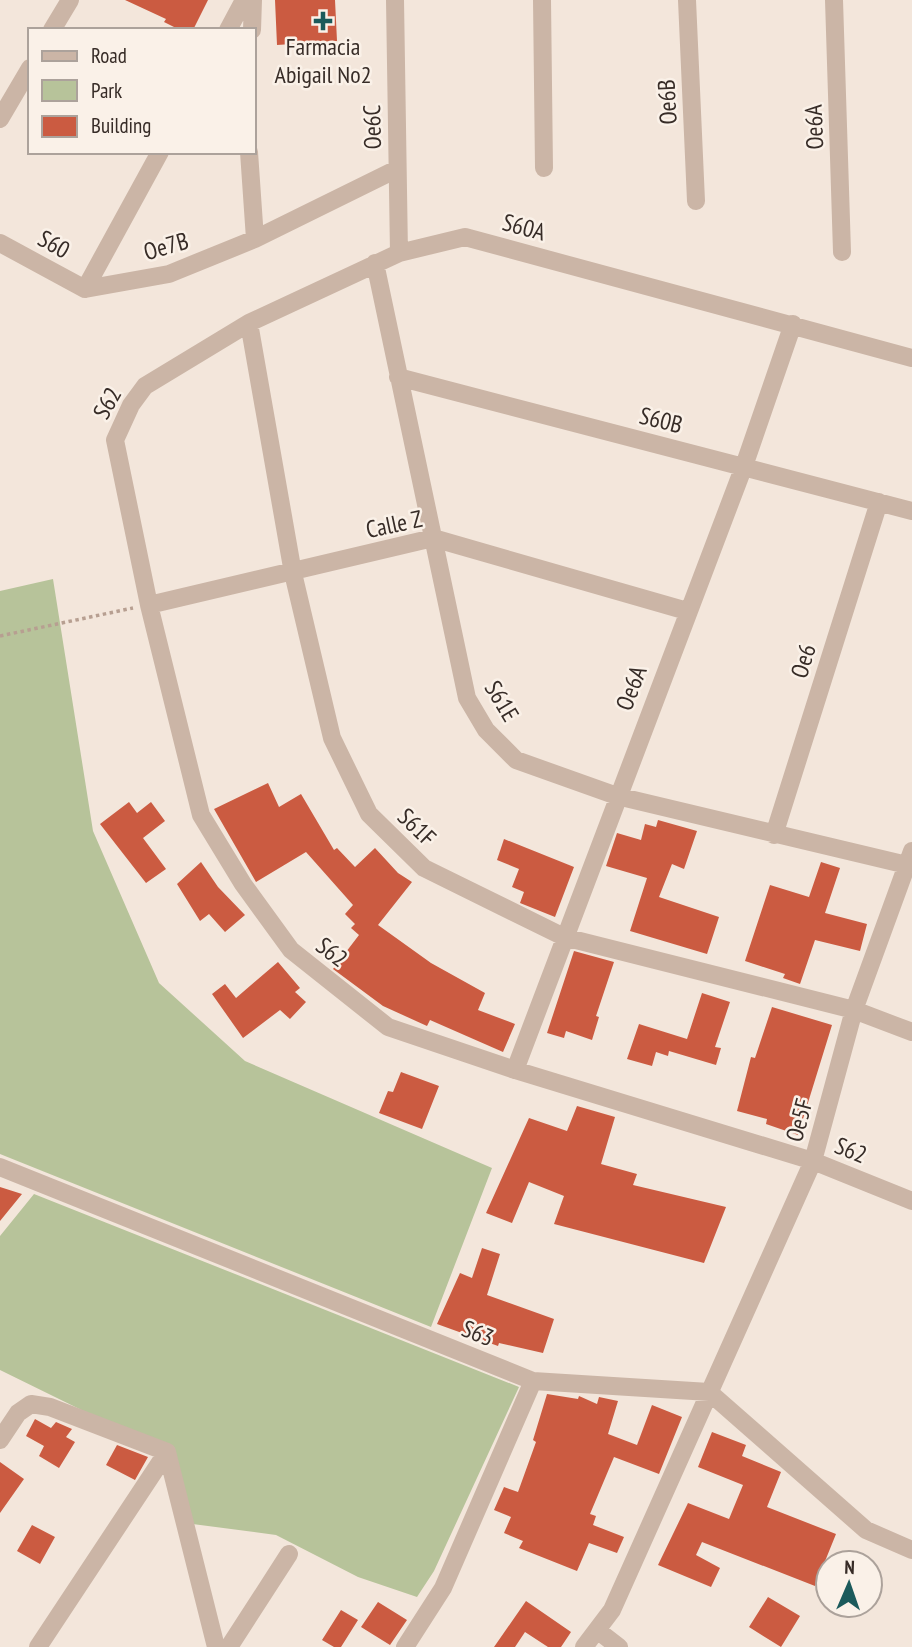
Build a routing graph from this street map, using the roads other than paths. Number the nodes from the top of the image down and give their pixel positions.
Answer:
1 (70, 0) edge
2 (244, 0) edge
3 (253, 0) edge
4 (395, 0) edge
5 (542, 0) edge
6 (687, 0) edge
7 (834, 0) edge
8 (53, 28) edge
9 (229, 28) edge
10 (253, 28) edge
11 (28, 71) edge
12 (0, 119) edge
13 (159, 154) edge
14 (249, 154) edge
15 (544, 168) dead end
16 (397, 169) junction
17 (696, 201) dead end
18 (254, 239) junction
19 (0, 243) edge
20 (842, 252) dead end
21 (399, 253) junction
22 (375, 263) junction
23 (85, 289) junction
24 (249, 323) junction
25 (793, 324) junction
26 (912, 358) edge
27 (398, 377) junction
28 (145, 386) joint
29 (744, 466) junction
30 (879, 502) junction
31 (912, 511) edge
32 (433, 538) junction
33 (293, 572) junction
34 (149, 605) junction
35 (687, 611) junction
36 (617, 796) junction
37 (774, 835) junction
38 (909, 858) edge
39 (564, 937) junction
40 (855, 1010) junction
41 (912, 1032) edge
42 (515, 1070) junction
43 (813, 1161) junction
44 (0, 1167) edge
45 (912, 1201) edge
46 (533, 1381) junction
47 (709, 1392) junction
48 (0, 1440) edge
49 (167, 1452) junction
50 (912, 1550) edge
51 (289, 1554) dead end
52 (597, 1630) junction
53 (38, 1647) edge
54 (216, 1647) edge
55 (229, 1647) edge
56 (405, 1647) edge
57 (584, 1647) edge
58 (619, 1647) edge

1 - 8 street
2 - 9 street
3 - 10 street
4 - 16 street, Oe6C
5 - 15 street
6 - 17 street, Oe6B
7 - 20 street, Oe6A
11 - 12 street
13 - 23 street, Oe7B
14 - 18 street
16 - 18 street, Oe7B
16 - 21 street, Oe6C
18 - 23 street, Oe7B
19 - 23 street, S60
21 - 22 street, S60A
21 - 25 street, S60A
22 - 24 street, S60A
22 - 27 street, S61E
24 - 28 street, S60A
24 - 33 street, S61F
25 - 26 street, S60A
25 - 29 street, Oe6A
27 - 29 street, S60B
27 - 32 street, S61E
28 - 34 street, S62
29 - 30 street, S60B
29 - 35 street, Oe6A
30 - 31 street, S60B
30 - 37 street, Oe6
32 - 33 street, Calle Z
32 - 35 street, Calle Z
32 - 36 street, S61E
33 - 34 street, Calle Z
33 - 39 street, S61F
34 - 42 street, S62
35 - 36 street, Oe6A
36 - 37 street, S61E
36 - 39 street, Oe6A
37 - 38 street, S61E
38 - 40 street, Oe5F
39 - 40 street, S61F
39 - 42 street, Oe6A
40 - 41 street, S61F
40 - 43 street, Oe5F
42 - 43 street, S62
43 - 45 street, S62
43 - 47 street, Oe5F
44 - 46 street, S63
46 - 47 street, S63
46 - 56 street
47 - 50 street
47 - 52 street, Oe5F
48 - 49 street
49 - 53 street
49 - 54 street
51 - 55 street
52 - 57 street, Oe5F
52 - 58 street

